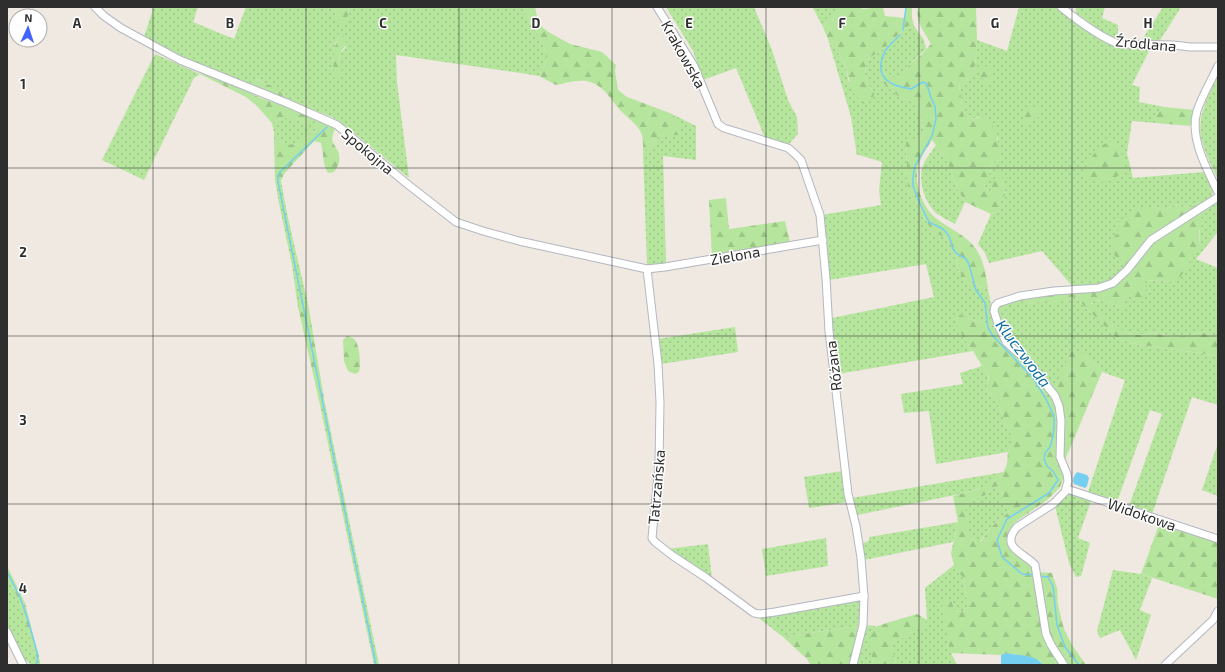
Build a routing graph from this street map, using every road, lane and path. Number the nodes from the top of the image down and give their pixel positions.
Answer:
1 (96, 7) edge
2 (657, 7) edge
3 (1061, 7) edge
4 (1218, 47) edge
5 (1218, 66) edge
6 (718, 124) joint
7 (1218, 192) edge
8 (1218, 197) edge
9 (823, 240) junction
10 (647, 269) junction
11 (1067, 489) junction
12 (1218, 539) edge
13 (864, 596) junction
14 (1218, 611) edge
15 (7, 632) edge
16 (23, 665) edge
17 (853, 665) edge
18 (1064, 665) edge
19 (1165, 665) edge

1 - 10 street, Spokojna
2 - 6 street, Krakowska
3 - 4 street, Źródlana
5 - 7 street
6 - 9 street, Różana
8 - 11 street
9 - 10 street, Zielona
9 - 13 street, Różana
10 - 13 street, Tatrzańska
11 - 12 street, Widokowa
11 - 18 street
13 - 17 street, Różana
14 - 19 street
15 - 16 street

